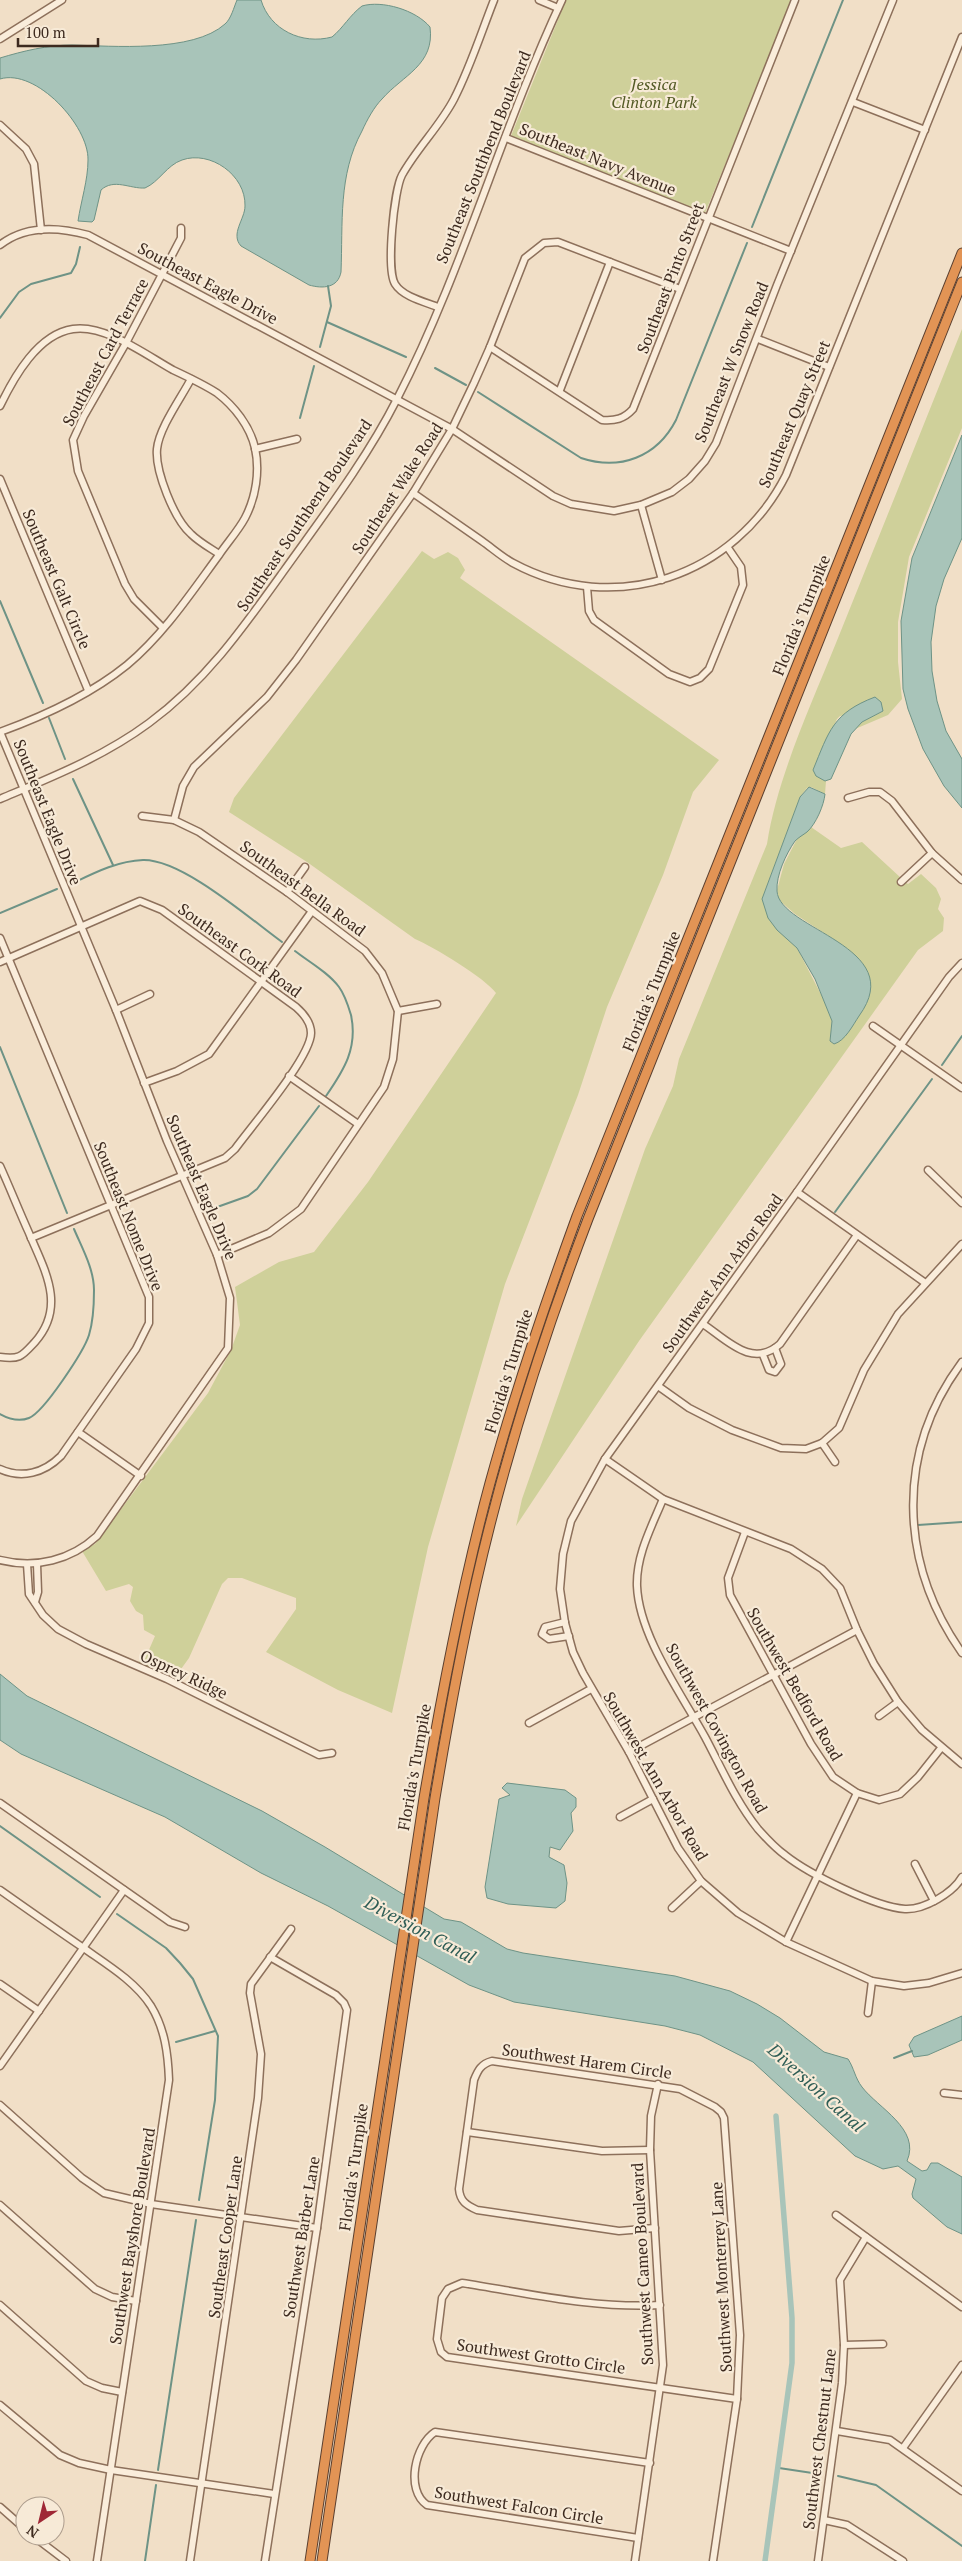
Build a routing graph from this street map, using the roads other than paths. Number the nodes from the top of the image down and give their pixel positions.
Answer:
1 (62, 0) edge
2 (494, 0) edge
3 (539, 0) edge
4 (562, 0) edge
5 (796, 0) edge
6 (893, 0) edge
7 (558, 8) junction
8 (962, 37) edge
9 (0, 39) edge
10 (853, 102) junction
11 (0, 125) edge
12 (925, 130) junction
13 (506, 138) junction
14 (708, 218) junction
15 (181, 228) dead end
16 (42, 230) junction
17 (0, 245) edge
18 (791, 251) junction
19 (962, 253) edge
20 (610, 262) junction
21 (162, 274) junction
22 (962, 282) edge
23 (680, 289) junction
24 (438, 306) junction
25 (758, 338) junction
26 (126, 343) junction
27 (490, 347) junction
28 (829, 366) junction
29 (191, 379) junction
30 (560, 390) junction
31 (397, 400) junction
32 (0, 406) edge
33 (452, 429) junction
34 (297, 439) dead end
35 (255, 448) junction
36 (0, 479) edge
37 (414, 493) junction
38 (641, 505) junction
39 (728, 548) junction
40 (219, 554) junction
41 (662, 580) junction
42 (587, 587) junction
43 (163, 628) junction
44 (88, 690) junction
45 (0, 732) edge
46 (23, 789) junction
47 (848, 798) dead end
48 (0, 799) edge
49 (142, 816) dead end
50 (174, 820) junction
51 (932, 853) junction
52 (305, 867) dead end
53 (962, 880) edge
54 (901, 882) dead end
55 (287, 892) junction
56 (312, 911) junction
57 (80, 926) junction
58 (0, 938) edge
59 (8, 958) junction
60 (0, 962) edge
61 (962, 963) edge
62 (262, 981) junction
63 (150, 994) dead end
64 (437, 1004) dead end
65 (116, 1010) junction
66 (398, 1011) junction
67 (873, 1026) dead end
68 (900, 1045) junction
69 (289, 1076) junction
70 (144, 1083) junction
71 (962, 1088) edge
72 (358, 1124) junction
73 (0, 1166) edge
74 (928, 1170) dead end
75 (182, 1175) junction
76 (797, 1192) junction
77 (962, 1203) edge
78 (111, 1205) junction
79 (857, 1235) junction
80 (31, 1238) junction
81 (962, 1246) edge
82 (217, 1255) junction
83 (924, 1282) junction
84 (703, 1324) junction
85 (775, 1348) junction
86 (764, 1355) junction
87 (0, 1357) edge
88 (962, 1362) edge
89 (658, 1386) junction
90 (78, 1432) junction
91 (822, 1443) junction
92 (605, 1459) junction
93 (835, 1462) dead end
94 (0, 1469) edge
95 (141, 1476) junction
96 (663, 1499) junction
97 (745, 1532) junction
98 (0, 1560) edge
99 (27, 1564) junction
100 (36, 1564) junction
101 (28, 1584) junction
102 (37, 1584) junction
103 (35, 1602) junction
104 (565, 1622) junction
105 (857, 1630) junction
106 (569, 1636) junction
107 (962, 1653) edge
108 (774, 1676) junction
109 (591, 1689) junction
110 (898, 1702) junction
111 (879, 1716) dead end
112 (694, 1717) junction
113 (529, 1723) dead end
114 (941, 1748) junction
115 (629, 1752) junction
116 (332, 1753) dead end
117 (962, 1764) edge
118 (857, 1793) junction
119 (653, 1799) junction
120 (0, 1803) edge
121 (620, 1817) dead end
122 (916, 1864) dead end
123 (819, 1875) junction
124 (962, 1877) edge
125 (701, 1881) junction
126 (0, 1890) edge
127 (124, 1890) junction
128 (934, 1901) junction
129 (672, 1908) dead end
130 (185, 1926) dead end
131 (291, 1929) dead end
132 (786, 1942) junction
133 (83, 1948) junction
134 (270, 1957) junction
135 (962, 1973) edge
136 (872, 1981) junction
137 (0, 1984) edge
138 (39, 2011) junction
139 (868, 2013) dead end
140 (0, 2066) edge
141 (658, 2084) junction
142 (944, 2093) dead end
143 (962, 2095) edge
144 (0, 2105) edge
145 (721, 2112) joint
146 (468, 2132) junction
147 (650, 2150) junction
148 (151, 2204) junction
149 (0, 2206) edge
150 (836, 2215) dead end
151 (243, 2216) junction
152 (316, 2228) junction
153 (655, 2228) junction
154 (866, 2237) junction
155 (136, 2301) junction
156 (0, 2305) edge
157 (660, 2305) junction
158 (962, 2307) edge
159 (882, 2344) dead end
160 (844, 2345) junction
161 (962, 2365) edge
162 (660, 2387) junction
163 (122, 2392) junction
164 (737, 2399) junction
165 (0, 2405) edge
166 (837, 2431) junction
167 (903, 2448) junction
168 (650, 2463) junction
169 (110, 2470) junction
170 (202, 2483) junction
171 (962, 2491) edge
172 (274, 2494) junction
173 (0, 2507) edge
174 (15, 2520) edge
175 (824, 2520) junction
176 (638, 2538) junction
177 (46, 2546) edge
178 (66, 2561) edge
179 (97, 2561) edge
180 (190, 2561) edge
181 (265, 2561) edge
182 (310, 2561) edge
183 (322, 2561) edge
184 (635, 2561) edge
185 (713, 2561) edge
186 (818, 2561) edge
187 (903, 2561) edge

1 - 9 street
2 - 24 street
3 - 7 street
4 - 7 street, Southeast Southbend Boulevard
5 - 14 street, Southeast Pinto Street
6 - 10 street, Southeast W Snow Road
7 - 13 street, Southeast Southbend Boulevard
8 - 12 street, Southeast Quay Street
10 - 12 street
10 - 18 street, Southeast W Snow Road
11 - 16 street
12 - 28 street, Southeast Quay Street
13 - 14 street, Southeast Navy Avenue
13 - 24 street, Southeast Southbend Boulevard
14 - 18 street, Southeast Navy Avenue
14 - 23 street, Southeast Pinto Street
15 - 21 street, Southeast Card Terrace
16 - 17 street, Southeast Eagle Drive
16 - 21 street, Southeast Eagle Drive
18 - 25 street, Southeast W Snow Road
19 - 182 highway, Florida's Turnpike
20 - 23 street, Southeast Wake Road
20 - 27 street, Southeast Wake Road
20 - 30 street
21 - 26 street, Southeast Card Terrace
21 - 31 street, Southeast Eagle Drive
22 - 183 highway, Florida's Turnpike
23 - 30 street, Southeast Pinto Street
24 - 31 street, Southeast Southbend Boulevard
25 - 28 street
25 - 38 street, Southeast W Snow Road
26 - 29 street
26 - 32 street
26 - 43 street, Southeast Card Terrace
27 - 30 street, Southeast Pinto Street
27 - 33 street, Southeast Wake Road
28 - 39 street, Southeast Quay Street
29 - 35 street
29 - 40 street
31 - 33 street, Southeast W Snow Road
31 - 46 street, Southeast Southbend Boulevard
33 - 37 street, Southeast Wake Road
33 - 38 street, Southeast W Snow Road
34 - 35 street
35 - 40 street
36 - 44 street, Southeast Galt Circle
37 - 42 street, Southeast Quay Street
37 - 50 street, Southeast Wake Road
38 - 41 street
39 - 41 street, Southeast Quay Street
39 - 42 street
40 - 43 street
41 - 42 street, Southeast Quay Street
43 - 44 street
44 - 45 street
45 - 46 street, Southeast Eagle Drive
46 - 48 street, Southeast Southbend Boulevard
46 - 57 street, Southeast Eagle Drive
47 - 51 street
49 - 50 street, Southeast Bella Road
50 - 55 street, Southeast Bella Road
51 - 53 street
51 - 54 street
52 - 55 street
55 - 56 street, Southeast Bella Road
56 - 62 street
56 - 66 street, Southeast Bella Road
57 - 59 street, Southeast Cork Road
57 - 62 street, Southeast Cork Road
57 - 65 street, Southeast Eagle Drive
58 - 59 street, Southeast Nome Drive
59 - 60 street, Southeast Cork Road
59 - 78 street, Southeast Nome Drive
61 - 68 street, Southwest Ann Arbor Road
62 - 69 street, Southeast Cork Road
62 - 70 street
63 - 65 street
64 - 66 street
65 - 70 street, Southeast Eagle Drive
66 - 72 street, Southeast Bella Road
67 - 68 street
68 - 71 street
68 - 76 street, Southwest Ann Arbor Road
69 - 72 street
69 - 75 street, Southeast Cork Road
70 - 75 street, Southeast Eagle Drive
72 - 82 street, Southeast Bella Road
73 - 80 street
74 - 77 street
75 - 78 street, Southeast Cork Road
75 - 82 street, Southeast Eagle Drive
76 - 79 street
76 - 84 street, Southwest Ann Arbor Road
78 - 80 street, Southeast Cork Road
78 - 90 street, Southeast Nome Drive
79 - 83 street
79 - 85 street
80 - 87 street
81 - 83 street
82 - 95 street, Southeast Eagle Drive
83 - 91 street
84 - 86 street
84 - 89 street, Southwest Ann Arbor Road
85 - 86 street
85 - 86 street
88 - 107 street
89 - 91 street
89 - 92 street, Southwest Ann Arbor Road
90 - 94 street, Southeast Nome Drive
90 - 95 street
91 - 93 street
92 - 96 street
92 - 104 street, Southwest Ann Arbor Road
95 - 100 street, Southeast Eagle Drive
96 - 97 street
96 - 112 street, Southwest Covington Road
97 - 105 street
97 - 108 street, Southwest Bedford Road
98 - 99 street, Southeast Eagle Drive
99 - 100 street, Southeast Eagle Drive
99 - 101 street, Osprey Ridge
100 - 102 street
101 - 102 street
101 - 103 street, Osprey Ridge
102 - 103 street
103 - 116 street, Osprey Ridge
104 - 106 street, Southwest Ann Arbor Road
104 - 106 street
105 - 108 street
105 - 110 street
106 - 109 street, Southwest Ann Arbor Road
108 - 112 street
108 - 118 street, Southwest Bedford Road
109 - 113 street
109 - 115 street, Southwest Ann Arbor Road
110 - 111 street
110 - 114 street
112 - 115 street
112 - 123 street, Southwest Covington Road
114 - 117 street
114 - 118 street, Southwest Bedford Road
115 - 119 street, Southwest Ann Arbor Road
118 - 123 street
119 - 121 street
119 - 125 street, Southwest Ann Arbor Road
120 - 127 street
122 - 128 street
123 - 128 street, Southwest Covington Road
123 - 132 street
124 - 128 street, Southwest Covington Road
125 - 129 street
125 - 132 street, Southwest Ann Arbor Road
126 - 133 street, Southwest Bayshore Boulevard
127 - 130 street
127 - 133 street
131 - 134 street, Southeast Cooper Lane
132 - 136 street, Southwest Ann Arbor Road
133 - 138 street
133 - 148 street, Southwest Bayshore Boulevard
134 - 151 street, Southeast Cooper Lane
134 - 152 street, Southwest Barber Lane
135 - 136 street, Southwest Ann Arbor Road
136 - 139 street
137 - 138 street
138 - 140 street
141 - 145 street, Southwest Harem Circle
141 - 146 street, Southwest Harem Circle
141 - 147 street, Southwest Cameo Boulevard
142 - 143 street
144 - 148 street
145 - 164 street, Southwest Monterrey Lane
146 - 147 street
146 - 153 street, Southwest Harem Circle
147 - 153 street, Southwest Cameo Boulevard
148 - 151 street
148 - 155 street, Southwest Bayshore Boulevard
149 - 155 street
150 - 154 street
151 - 152 street
151 - 170 street, Southeast Cooper Lane
152 - 172 street, Southwest Barber Lane
153 - 157 street, Southwest Cameo Boulevard
154 - 158 street
154 - 160 street, Southwest Chestnut Lane
155 - 163 street, Southwest Bayshore Boulevard
156 - 163 street
157 - 162 street, Southwest Cameo Boulevard
157 - 162 street, Southwest Grotto Circle
159 - 160 street
160 - 166 street, Southwest Chestnut Lane
161 - 167 street
162 - 164 street, Southwest Grotto Circle
162 - 168 street, Southwest Cameo Boulevard
163 - 169 street, Southwest Bayshore Boulevard
164 - 185 street, Southwest Monterrey Lane
165 - 169 street
166 - 167 street
166 - 175 street, Southwest Chestnut Lane
167 - 171 street
168 - 176 street, Southwest Cameo Boulevard
168 - 176 street, Southwest Falcon Circle
169 - 170 street
169 - 179 street, Southwest Bayshore Boulevard
170 - 172 street
170 - 180 street, Southeast Cooper Lane
172 - 181 street, Southwest Barber Lane
173 - 174 street
175 - 186 street, Southwest Chestnut Lane
175 - 187 street
176 - 184 street, Southwest Cameo Boulevard
177 - 178 street

